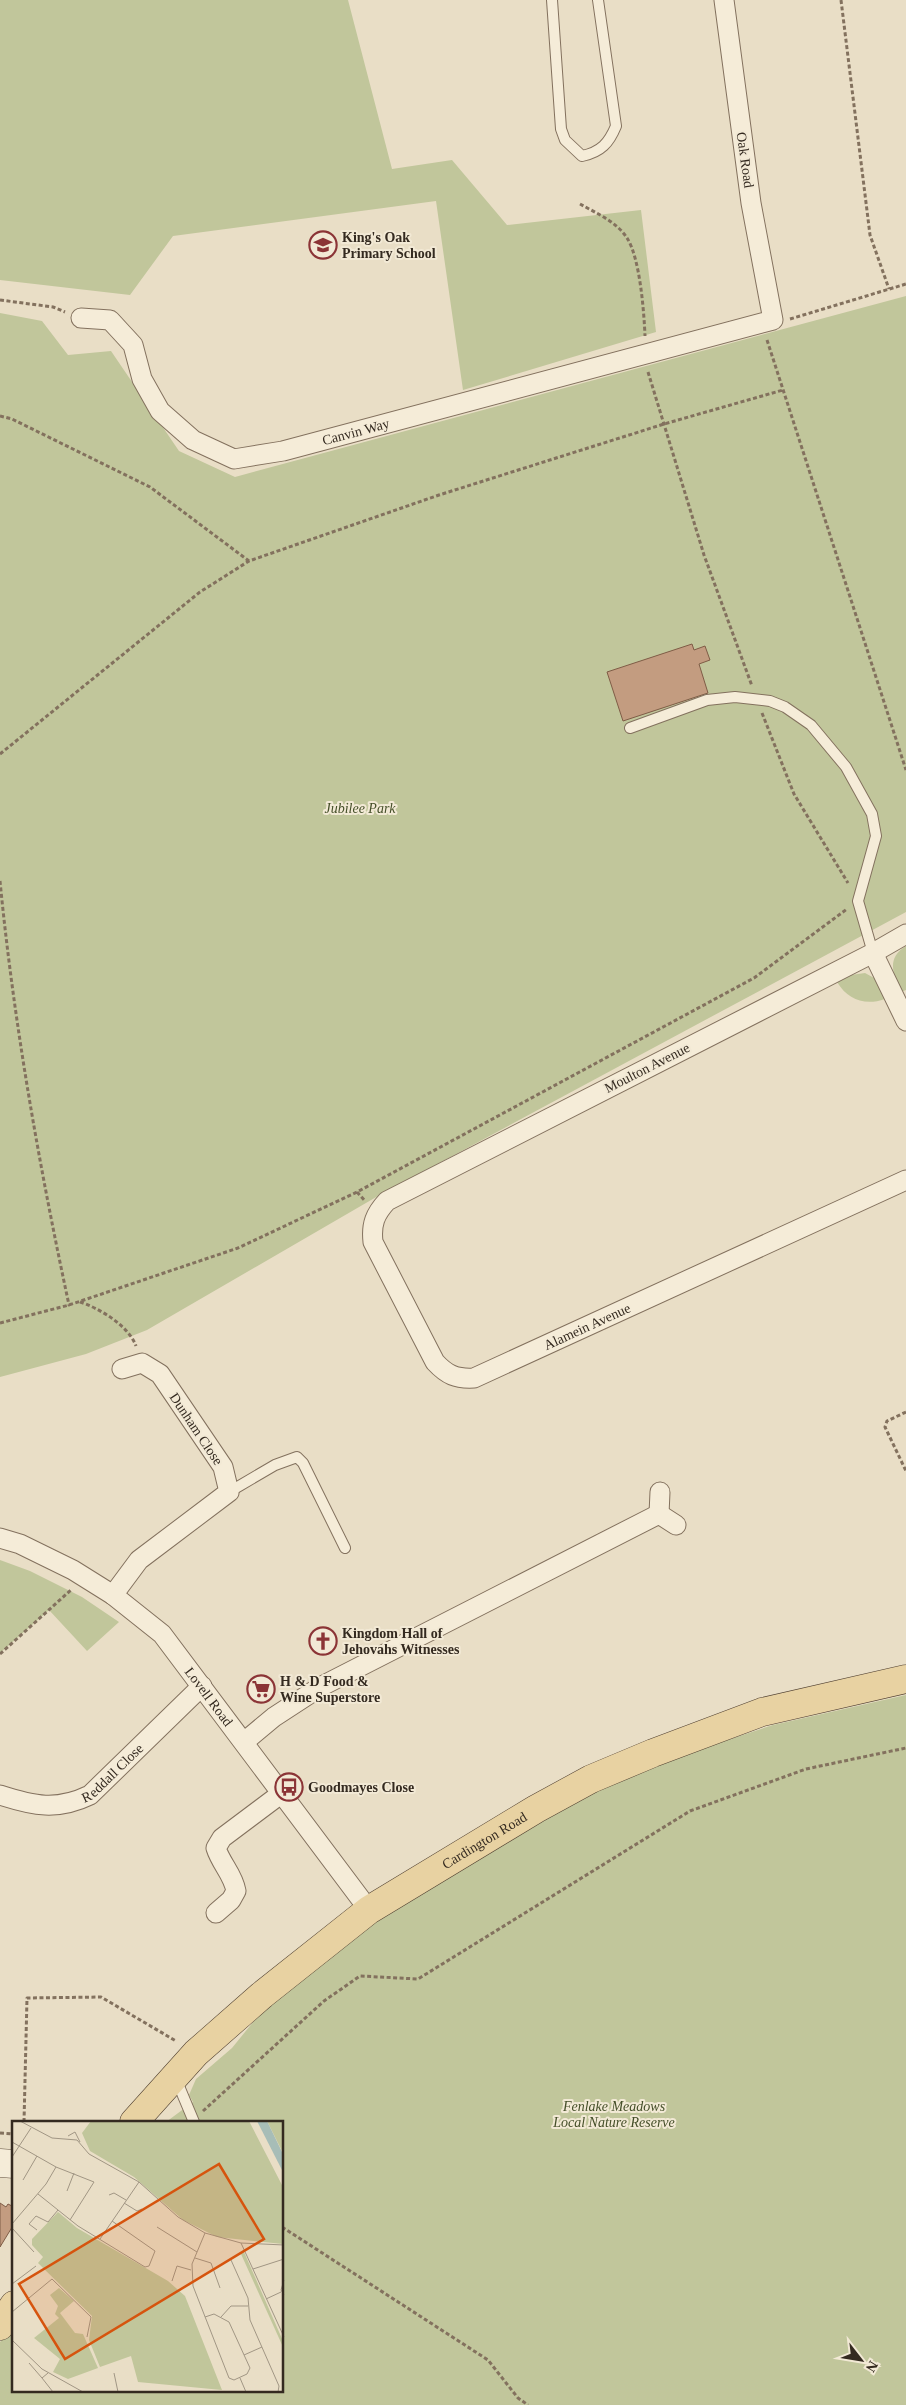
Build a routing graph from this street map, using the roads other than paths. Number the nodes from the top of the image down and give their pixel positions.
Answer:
1 (552, 0) edge
2 (598, 0) edge
3 (724, 0) edge
4 (81, 318) road end
5 (773, 320) joint
6 (630, 728) dead end
7 (906, 934) edge
8 (873, 953) junction
9 (906, 1021) edge
10 (906, 1180) edge
11 (387, 1201) joint
12 (122, 1369) dead end
13 (229, 1492) junction
14 (660, 1492) dead end
15 (659, 1514) junction
16 (676, 1525) dead end
17 (0, 1538) edge
18 (346, 1548) dead end
19 (113, 1595) junction
20 (906, 1680) edge
21 (202, 1686) junction
22 (244, 1742) junction
23 (282, 1793) junction
24 (0, 1794) edge
25 (369, 1910) junction
26 (216, 1913) dead end
27 (174, 2075) junction
28 (135, 2121) edge
29 (193, 2121) edge
30 (12, 2308) edge
31 (0, 2326) edge

1 - 2 lane
3 - 5 street, Oak Road
4 - 5 street, Canvin Way
6 - 8 lane
7 - 8 street, Moulton Avenue
8 - 9 street
8 - 11 street, Moulton Avenue
10 - 11 street, Alamein Avenue
12 - 13 street, Dunham Close
13 - 18 lane
13 - 19 street
14 - 15 street
15 - 16 street
15 - 22 street
17 - 19 street, Lovell Road
19 - 21 street, Lovell Road
20 - 25 main road, Cardington Road
21 - 22 street, Lovell Road
21 - 24 street, Reddall Close
22 - 23 street, Lovell Road
23 - 25 street, Lovell Road
23 - 26 street
25 - 27 main road, Cardington Road
27 - 28 main road, Cardington Road
27 - 29 lane
30 - 31 main road

